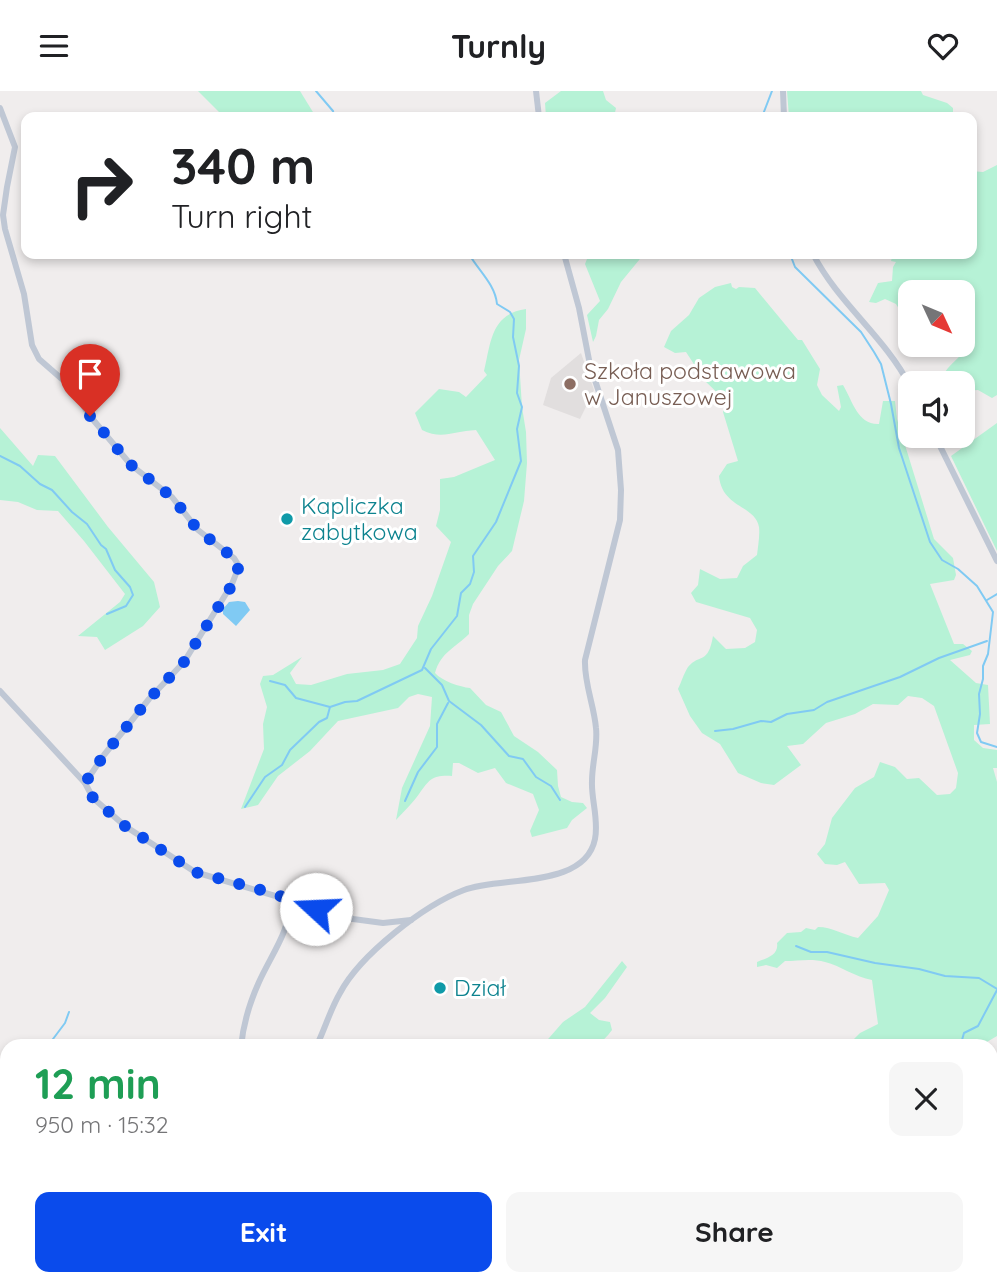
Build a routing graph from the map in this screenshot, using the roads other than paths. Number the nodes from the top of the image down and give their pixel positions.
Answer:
1 (536, 91) edge
2 (783, 91) edge
3 (0, 108) edge
4 (538, 112) edge
5 (784, 112) edge
6 (565, 259) edge
7 (816, 259) edge
8 (900, 371) edge
9 (940, 448) edge
10 (997, 561) edge
11 (0, 691) edge
12 (85, 783) junction
13 (290, 899) junction
14 (411, 920) junction
15 (243, 1039) edge
16 (320, 1039) edge

1 - 4 street
2 - 5 street
3 - 12 street
6 - 14 street
7 - 8 street
9 - 10 street
11 - 12 street
12 - 13 street
13 - 14 street
13 - 15 street
14 - 16 street

